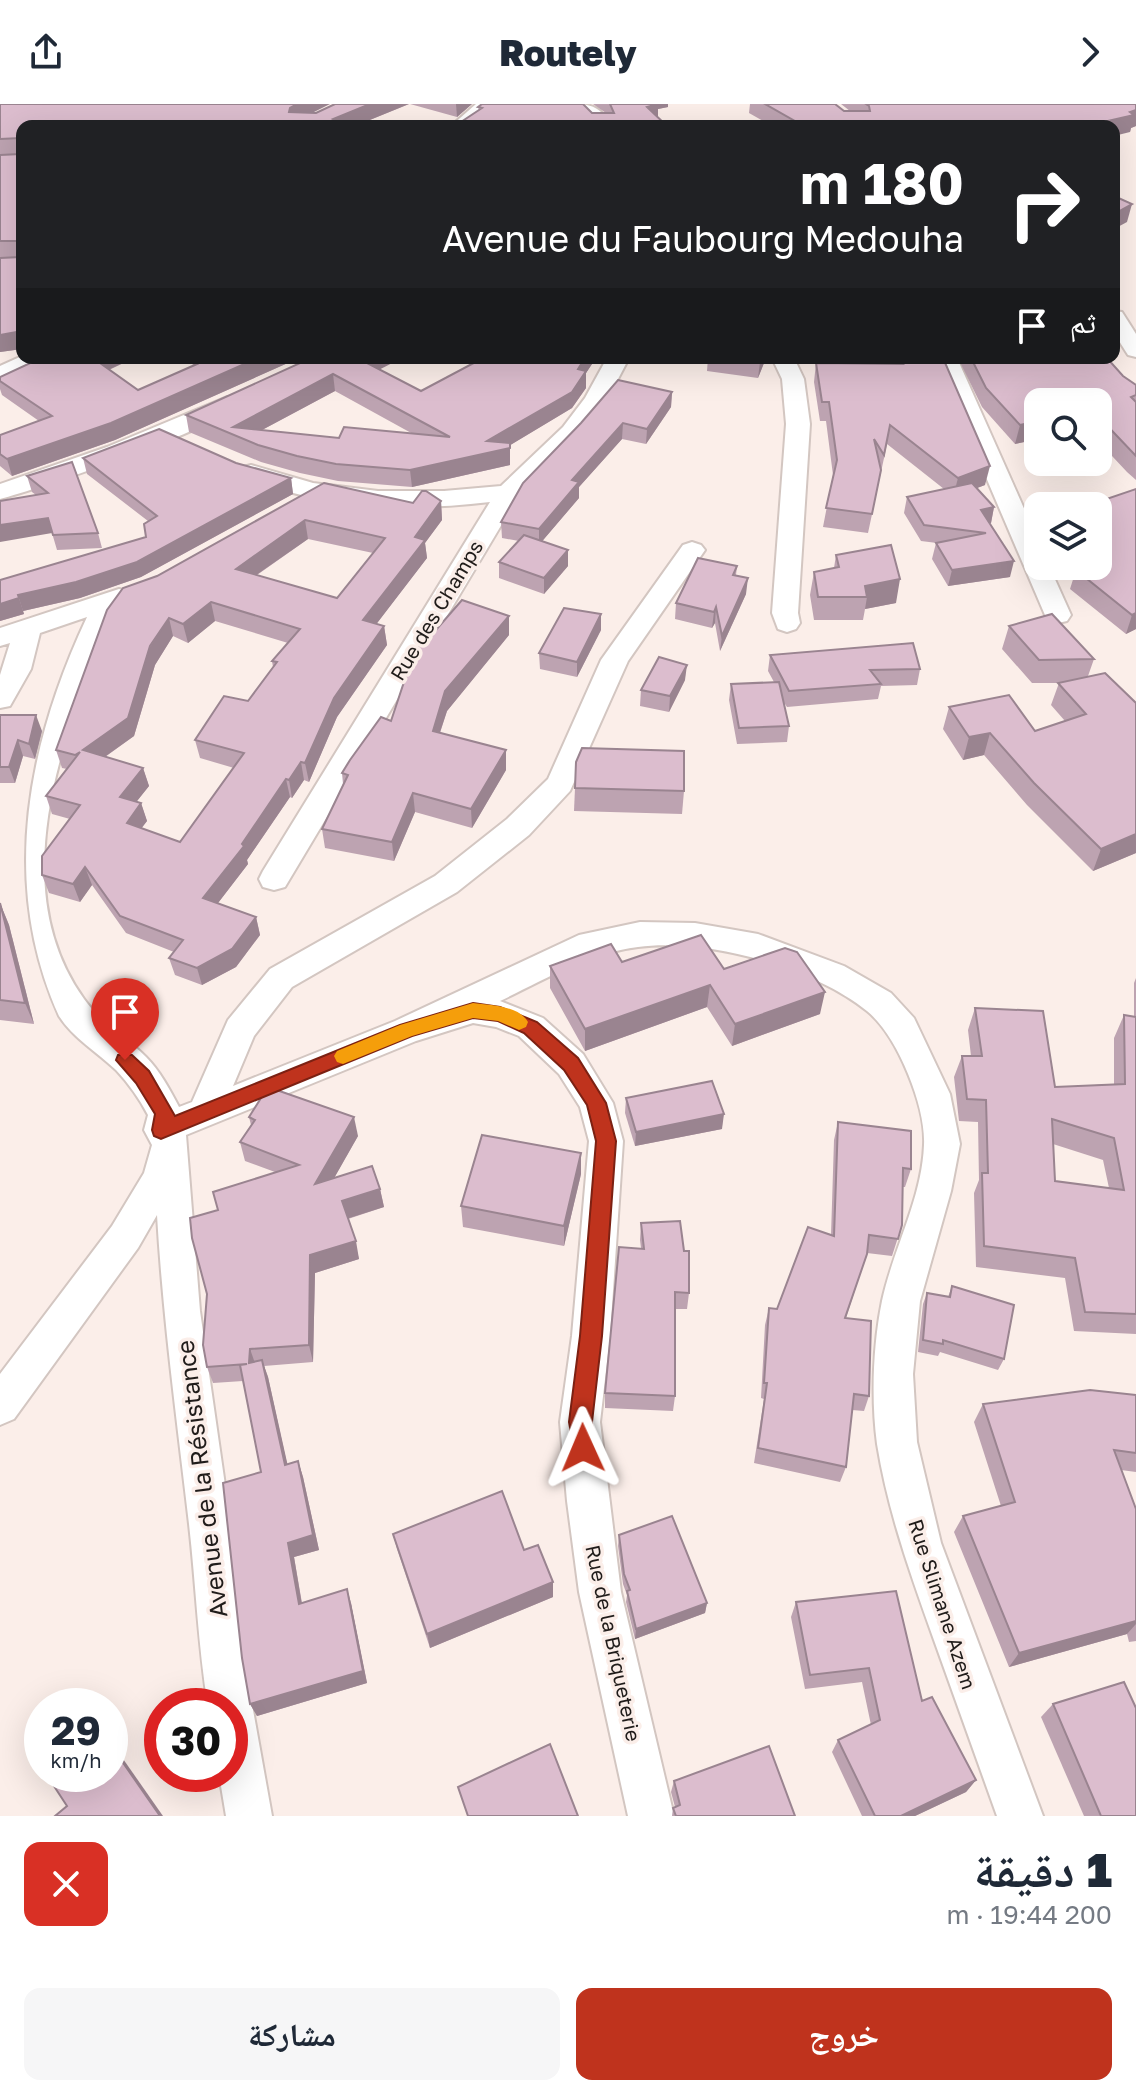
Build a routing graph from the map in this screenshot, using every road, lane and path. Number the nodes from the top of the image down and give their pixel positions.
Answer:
1 (487, 104) edge
2 (580, 104) edge
3 (467, 120) edge
4 (599, 120) edge
5 (1120, 326) edge
6 (1136, 350) edge
7 (620, 364) edge
8 (786, 364) edge
9 (949, 364) edge
10 (252, 392) edge
11 (166, 433) junction
12 (189, 446) edge
13 (233, 465) edge
14 (0, 492) edge
15 (320, 492) junction
16 (508, 493) junction
17 (294, 507) edge
18 (692, 550) dead end
19 (1058, 615) edge
20 (787, 623) dead end
21 (28, 627) junction
22 (0, 637) edge
23 (0, 699) edge
24 (274, 879) dead end
25 (407, 1030) junction
26 (205, 1112) junction
27 (166, 1135) junction
28 (0, 1404) edge
29 (249, 1816) edge
30 (651, 1816) edge
31 (1020, 1816) edge

1 - 3 street
2 - 4 street
5 - 6 street
7 - 16 street, Rue des Champs
8 - 20 street
9 - 19 street
10 - 11 street
11 - 12 street
11 - 14 street
13 - 15 street
15 - 16 street
15 - 17 street
16 - 24 street, Rue des Champs
18 - 26 street
21 - 22 street
21 - 23 street
21 - 27 street, Avenue de la Résistance
25 - 26 street, Rue de la Briqueterie
25 - 30 street, Rue de la Briqueterie
25 - 31 street, Rue Slimane Azem
26 - 27 street, Rue de la Briqueterie
27 - 28 street
27 - 29 street, Avenue de la Résistance

